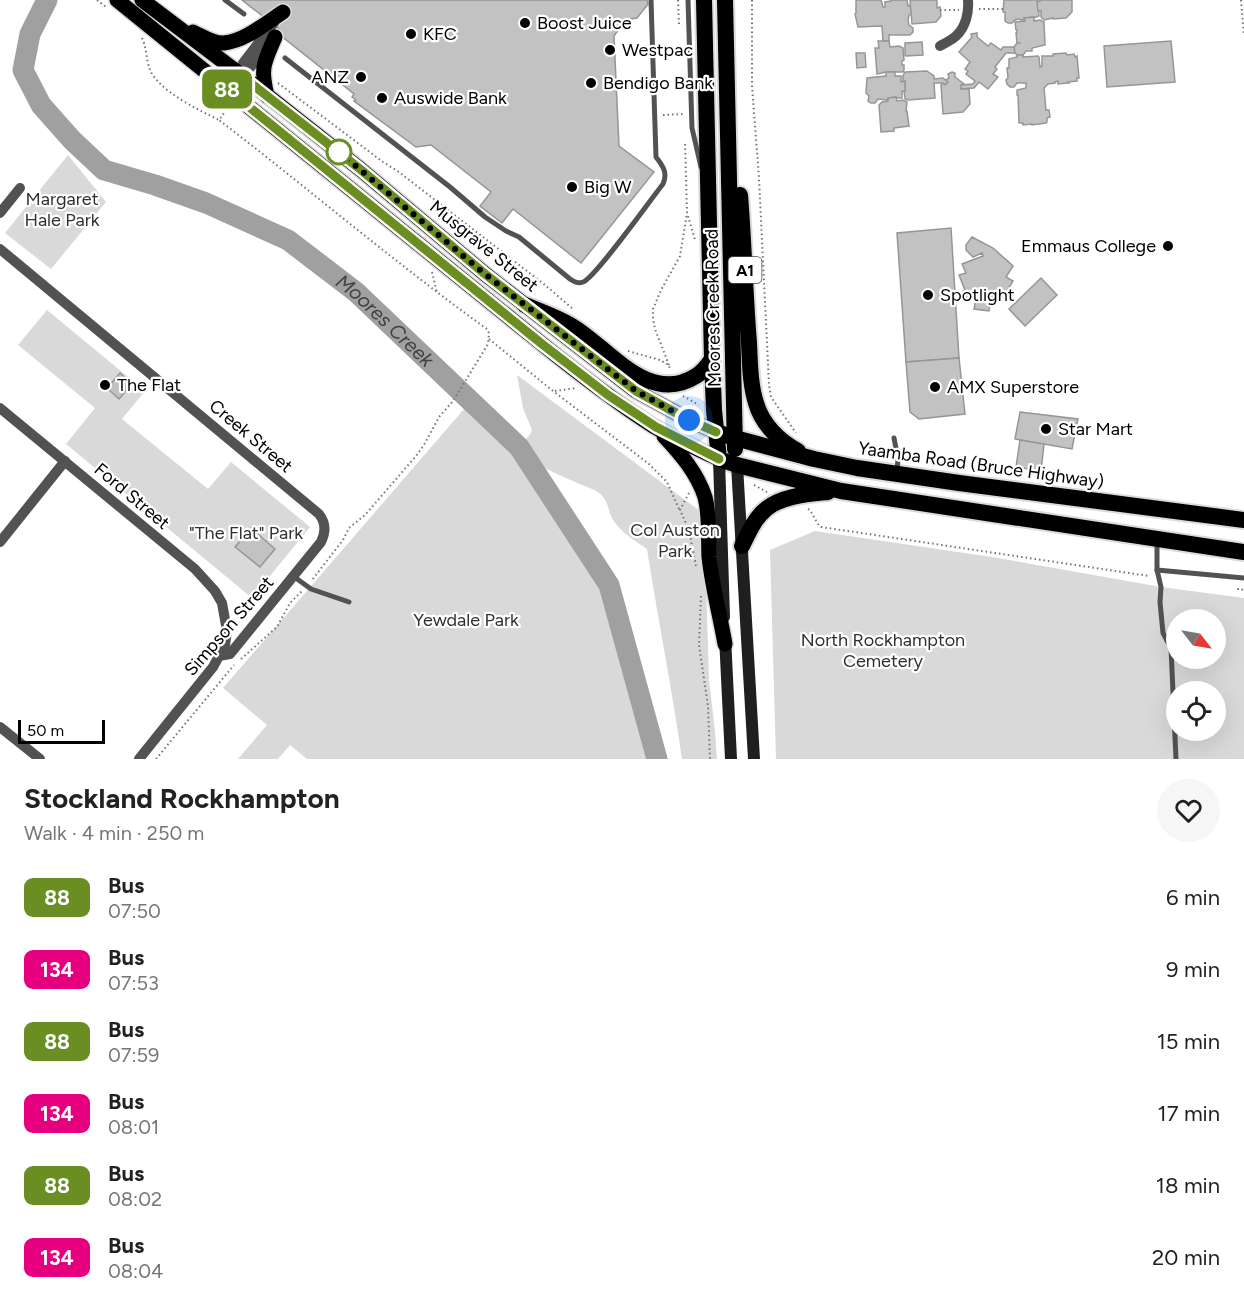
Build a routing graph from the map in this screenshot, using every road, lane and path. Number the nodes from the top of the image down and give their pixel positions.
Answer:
1 (117, 0) edge
2 (225, 0) edge
3 (651, 0) edge
4 (678, 0) edge
5 (688, 0) edge
6 (704, 0) edge
7 (725, 0) edge
8 (752, 0) edge
9 (1241, 0) edge
10 (145, 2) edge
11 (967, 6) edge
12 (1003, 9) dead end
13 (940, 10) dead end
14 (283, 12) joint
15 (244, 14) dead end
16 (166, 19) junction
17 (679, 23) dead end
18 (137, 24) junction
19 (1244, 35) edge
20 (275, 37) joint
21 (940, 46) dead end
22 (727, 54) junction
23 (285, 58) dead end
24 (239, 74) junction
25 (276, 82) dead end
26 (227, 89) junction
27 (267, 96) junction
28 (229, 106) dead end
29 (684, 114) dead end
30 (655, 116) junction
31 (219, 120) junction
32 (685, 135) dead end
33 (20, 188) dead end
34 (708, 198) junction
35 (0, 213) edge
36 (0, 249) edge
37 (525, 304) junction
38 (580, 315) dead end
39 (489, 339) junction
40 (625, 350) dead end
41 (712, 359) junction
42 (669, 365) junction
43 (671, 373) dead end
44 (594, 385) junction
45 (554, 392) junction
46 (679, 394) dead end
47 (453, 400) dead end
48 (705, 406) dead end
49 (0, 408) edge
50 (656, 427) junction
51 (716, 432) junction
52 (796, 433) dead end
53 (735, 438) junction
54 (894, 438) dead end
55 (719, 459) junction
56 (814, 459) junction
57 (65, 461) junction
58 (737, 465) junction
59 (897, 474) junction
60 (748, 484) dead end
61 (689, 491) dead end
62 (841, 491) junction
63 (769, 497) dead end
64 (680, 510) junction
65 (812, 513) dead end
66 (1244, 520) edge
67 (1157, 539) junction
68 (0, 542) edge
69 (321, 542) joint
70 (742, 546) junction
71 (1244, 552) edge
72 (1157, 570) junction
73 (697, 572) dead end
74 (293, 576) junction
75 (1159, 578) junction
76 (1244, 578) edge
77 (1234, 585) dead end
78 (701, 588) dead end
79 (1238, 590) dead end
80 (1244, 590) edge
81 (349, 602) dead end
82 (725, 644) junction
83 (219, 656) junction
84 (0, 727) edge
85 (40, 759) edge
86 (139, 759) edge
87 (710, 759) edge
88 (731, 759) edge
89 (754, 759) edge
90 (1176, 759) edge

1 - 18 main road
2 - 15 lane
3 - 30 lane
4 - 17 path
5 - 34 lane
6 - 34 highway, Moores Creek Road / A1
7 - 22 highway, Moores Creek Road / A1
8 - 52 path
9 - 19 path
10 - 16 main road, Musgrave Street
11 - 12 path
11 - 13 path
11 - 21 street
14 - 16 main road
14 - 24 street
16 - 24 main road, Musgrave Street
18 - 26 main road
18 - 31 path
20 - 24 street
20 - 27 main road
22 - 53 highway, Moores Creek Road / A1
22 - 56 highway, A1
23 - 30 lane
24 - 26 main road
24 - 27 main road, Musgrave Street
25 - 38 path
26 - 44 main road
27 - 37 main road, Musgrave Street
28 - 31 path
29 - 30 path
31 - 39 path
32 - 42 path
33 - 35 street
34 - 41 highway, Moores Creek Road / A1
36 - 69 street, Creek Street
37 - 41 highway
37 - 51 main road, Musgrave Street
39 - 45 path
39 - 47 path
40 - 42 path
41 - 51 highway, Moores Creek Road / A1
42 - 43 path
44 - 45 path
44 - 50 main road
45 - 64 path
46 - 48 path
49 - 57 street, Ford Street
50 - 55 main road
50 - 82 main road
51 - 53 highway, Yaamba Road (Bruce Highway) / A1
51 - 55 highway, Moores Creek Road / A1
53 - 56 highway, Yaamba Road (Bruce Highway) / A1
53 - 58 highway, Moores Creek Road / A1
54 - 59 lane
55 - 58 highway
55 - 82 main road, Moores Creek Road
56 - 59 highway, Yaamba Road (Bruce Highway) / A1
57 - 68 street
57 - 83 street, Ford Street
58 - 62 highway
58 - 70 main road, Moores Creek Road
59 - 66 highway, Yaamba Road (Bruce Highway) / A1
60 - 63 path
61 - 64 path
62 - 67 highway
62 - 70 highway
64 - 73 path
65 - 75 path
67 - 71 highway
67 - 72 lane
69 - 74 street, Simpson Street
70 - 89 main road, Moores Creek Road
72 - 75 lane
72 - 76 lane
74 - 81 lane
74 - 83 street, Simpson Street
75 - 90 lane
77 - 80 path
78 - 87 path
79 - 80 path
82 - 88 main road, Moores Creek Road
83 - 86 street, Simpson Street
84 - 85 street

